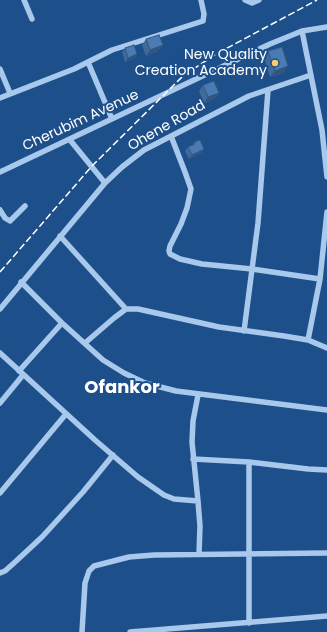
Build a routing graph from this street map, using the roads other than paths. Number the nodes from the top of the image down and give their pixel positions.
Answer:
1 (24, 0) edge
2 (200, 0) edge
3 (245, 0) edge
4 (259, 0) edge
5 (32, 19) dead end
6 (327, 27) edge
7 (302, 31) junction
8 (88, 62) junction
9 (0, 69) edge
10 (311, 75) junction
11 (268, 90) junction
12 (10, 93) junction
13 (0, 98) edge
14 (112, 119) junction
15 (324, 129) edge
16 (171, 136) junction
17 (70, 140) junction
18 (0, 172) edge
19 (327, 177) edge
20 (105, 183) junction
21 (25, 206) dead end
22 (0, 210) edge
23 (327, 212) edge
24 (60, 236) junction
25 (252, 269) junction
26 (320, 279) junction
27 (21, 282) junction
28 (0, 309) edge
29 (126, 309) junction
30 (62, 323) junction
31 (244, 331) junction
32 (308, 340) junction
33 (85, 343) junction
34 (327, 348) edge
35 (0, 353) edge
36 (21, 373) junction
37 (198, 394) junction
38 (0, 403) edge
39 (327, 410) edge
40 (66, 414) junction
41 (113, 455) junction
42 (193, 459) junction
43 (249, 462) junction
44 (327, 470) edge
45 (0, 493) edge
46 (198, 501) junction
47 (327, 553) edge
48 (199, 554) junction
49 (248, 554) junction
50 (0, 573) edge
51 (327, 616) edge
52 (249, 623) junction
53 (82, 632) edge
54 (130, 632) edge

1 - 5 street
2 - 8 street
3 - 4 street
6 - 7 street, Cherubim Avenue
7 - 10 street
7 - 14 street, Cherubim Avenue
8 - 12 street
8 - 14 street
9 - 12 street
10 - 11 street, Ohene Road
10 - 15 street
11 - 16 street, Ohene Road
11 - 25 street
12 - 13 street
14 - 17 street, Cherubim Avenue
15 - 19 street
16 - 20 street, Ohene Road
16 - 25 street
17 - 18 street, Cherubim Avenue
17 - 20 street
20 - 24 street, Ohene Road
21 - 22 street
23 - 26 street
24 - 27 street, Ohene Road
24 - 29 street
25 - 26 street
25 - 31 street
26 - 32 street
27 - 28 street, Ohene Road
27 - 30 street
29 - 31 street
29 - 33 street
30 - 33 street
30 - 36 street
31 - 32 street
32 - 34 street
33 - 37 street
35 - 36 street
36 - 38 street
36 - 40 street
37 - 39 street
37 - 42 street
40 - 41 street
40 - 45 street
41 - 46 street
41 - 50 street
42 - 43 street
42 - 46 street
43 - 44 street
43 - 49 street
46 - 48 street
47 - 49 street
48 - 49 street
48 - 53 street
49 - 52 street
51 - 52 street
52 - 54 street

